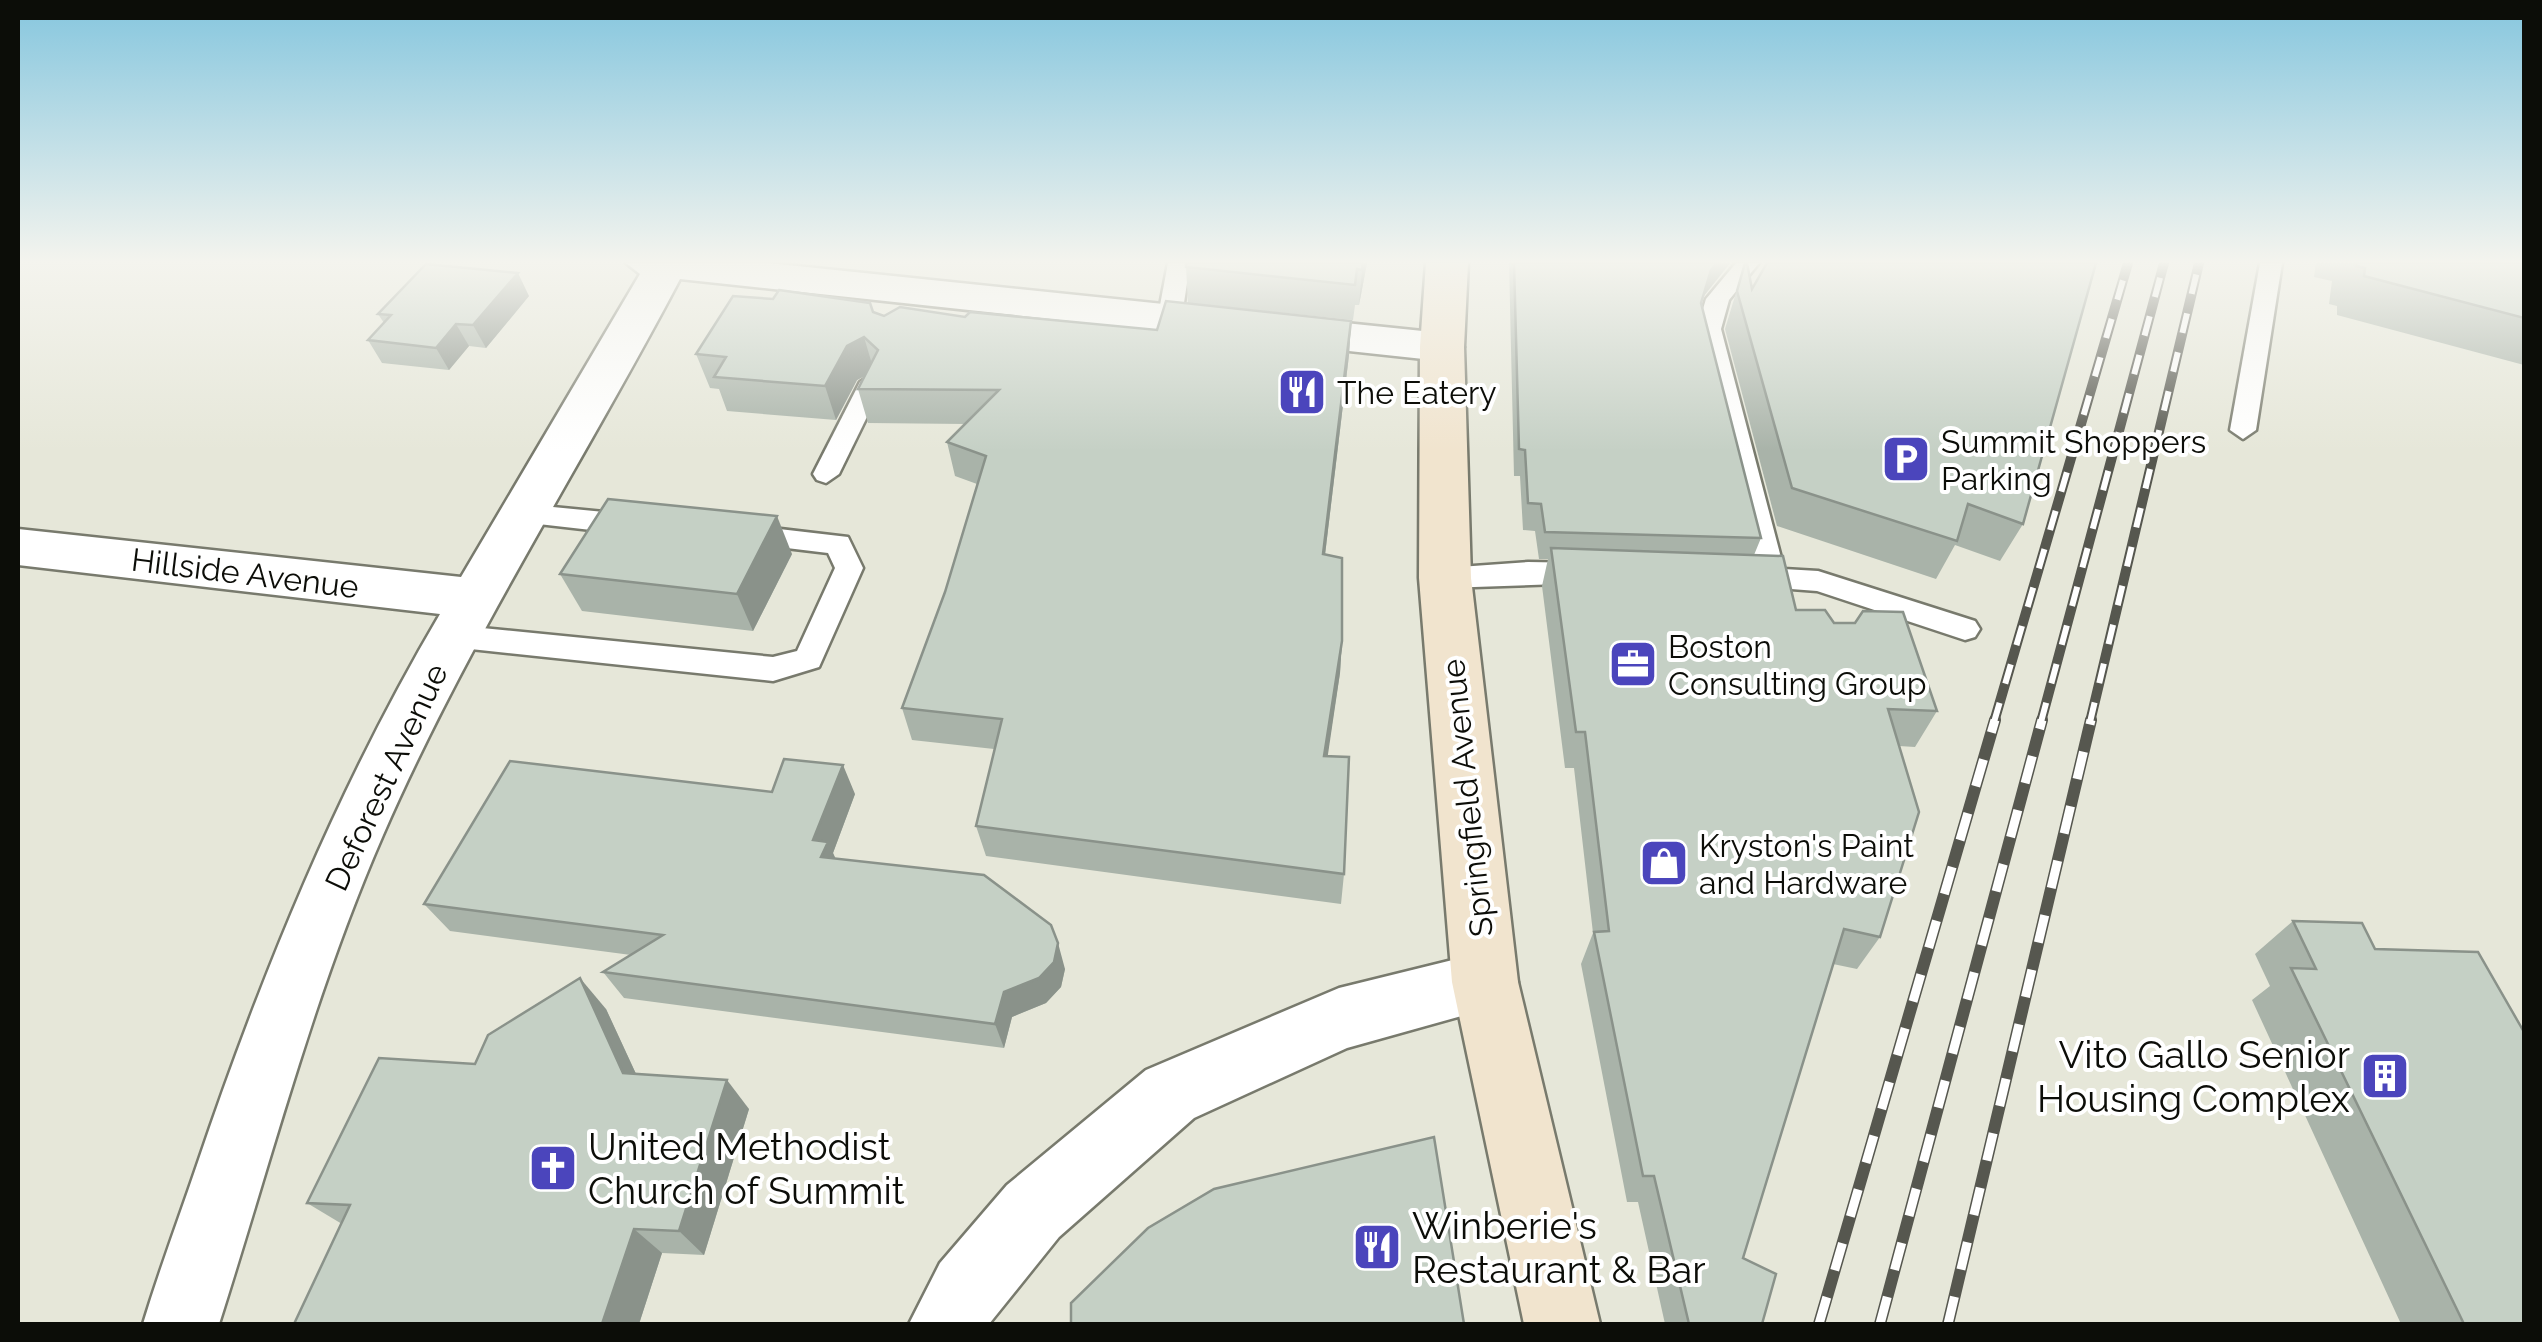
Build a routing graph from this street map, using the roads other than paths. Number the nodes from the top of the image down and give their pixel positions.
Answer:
1 (626, 326) edge
2 (1254, 326) edge
3 (1443, 326) edge
4 (1709, 326) edge
5 (2260, 326) edge
6 (1442, 347) junction
7 (872, 382) edge
8 (2243, 430) dead end
9 (826, 474) dead end
10 (522, 514) junction
11 (661, 527) edge
12 (720, 533) edge
13 (18, 547) edge
14 (1622, 574) edge
15 (1445, 578) junction
16 (1716, 578) edge
17 (1772, 579) junction
18 (1806, 582) junction
19 (1816, 615) edge
20 (462, 617) junction
21 (1964, 629) dead end
22 (1486, 982) junction
23 (181, 1324) edge
24 (947, 1324) edge
25 (1562, 1324) edge

1 - 10 street, Deforest Avenue
2 - 6 street
3 - 6 main road, Springfield Avenue
4 - 17 lane
5 - 8 lane
6 - 15 main road, Springfield Avenue
7 - 9 lane
10 - 11 lane
10 - 20 street, Deforest Avenue
12 - 20 lane
13 - 20 street, Hillside Avenue
14 - 15 lane
15 - 22 main road, Springfield Avenue
16 - 17 lane
17 - 18 lane
18 - 19 lane
18 - 21 lane
20 - 23 street, Deforest Avenue
22 - 24 street
22 - 25 main road, Springfield Avenue

